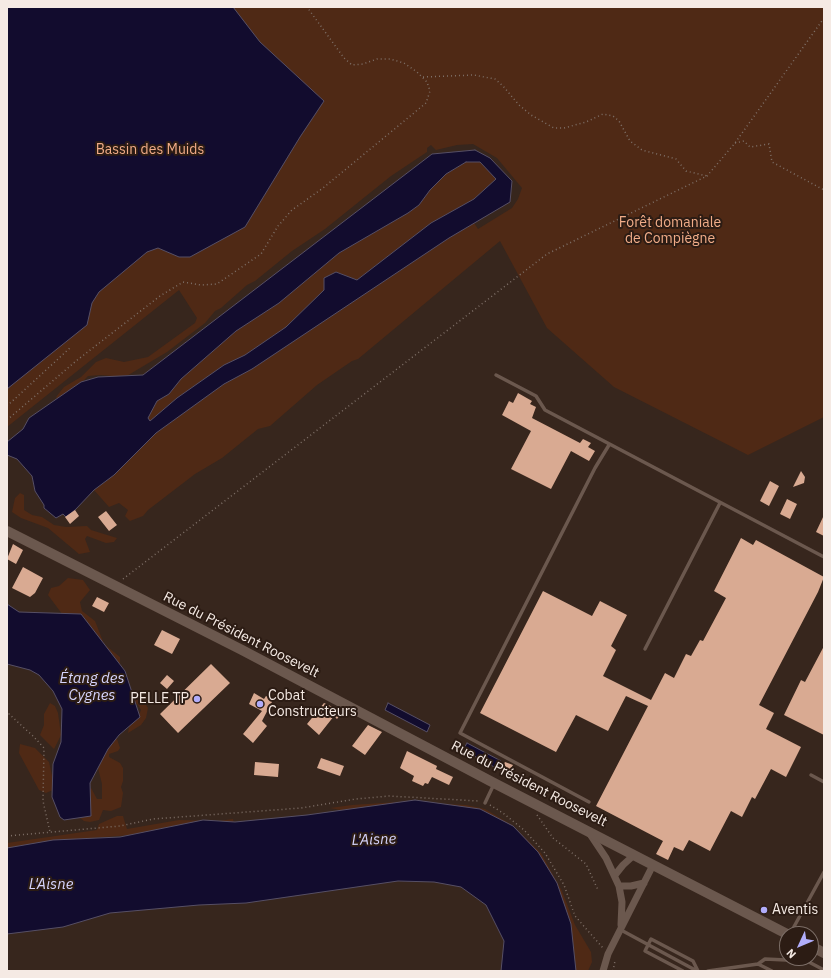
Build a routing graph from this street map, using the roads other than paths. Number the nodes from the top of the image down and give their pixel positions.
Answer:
1 (496, 375) dead end
2 (609, 445) junction
3 (720, 503) junction
4 (7, 531) edge
5 (824, 557) edge
6 (645, 650) dead end
7 (811, 775) dead end
8 (824, 782) edge
9 (494, 783) junction
10 (589, 802) dead end
11 (485, 803) road end
12 (589, 831) junction
13 (634, 855) junction
14 (653, 865) junction
15 (824, 872) edge
16 (616, 876) junction
17 (644, 883) junction
18 (619, 886) junction
19 (794, 926) edge
20 (779, 929) edge
21 (621, 930) junction
22 (648, 945) junction
23 (758, 964) junction
24 (824, 970) edge
25 (603, 971) edge
26 (683, 971) edge
27 (697, 971) edge
28 (708, 971) edge
29 (772, 971) edge

1 - 2 lane
2 - 3 lane
2 - 10 lane
3 - 5 lane
3 - 6 lane
4 - 9 street, Rue du Président Roosevelt
7 - 8 lane
9 - 11 lane
9 - 12 street, Rue du Président Roosevelt
12 - 13 street, Rue du Président Roosevelt
12 - 16 street
13 - 14 street, Rue du Président Roosevelt
13 - 16 street
14 - 17 street
14 - 20 street, Rue du Président Roosevelt
15 - 19 lane
16 - 18 street
17 - 18 street
17 - 21 street
18 - 21 street
21 - 22 lane
21 - 25 street
22 - 26 lane
22 - 27 lane
22 - 27 lane
23 - 24 lane
23 - 28 lane
23 - 29 lane

